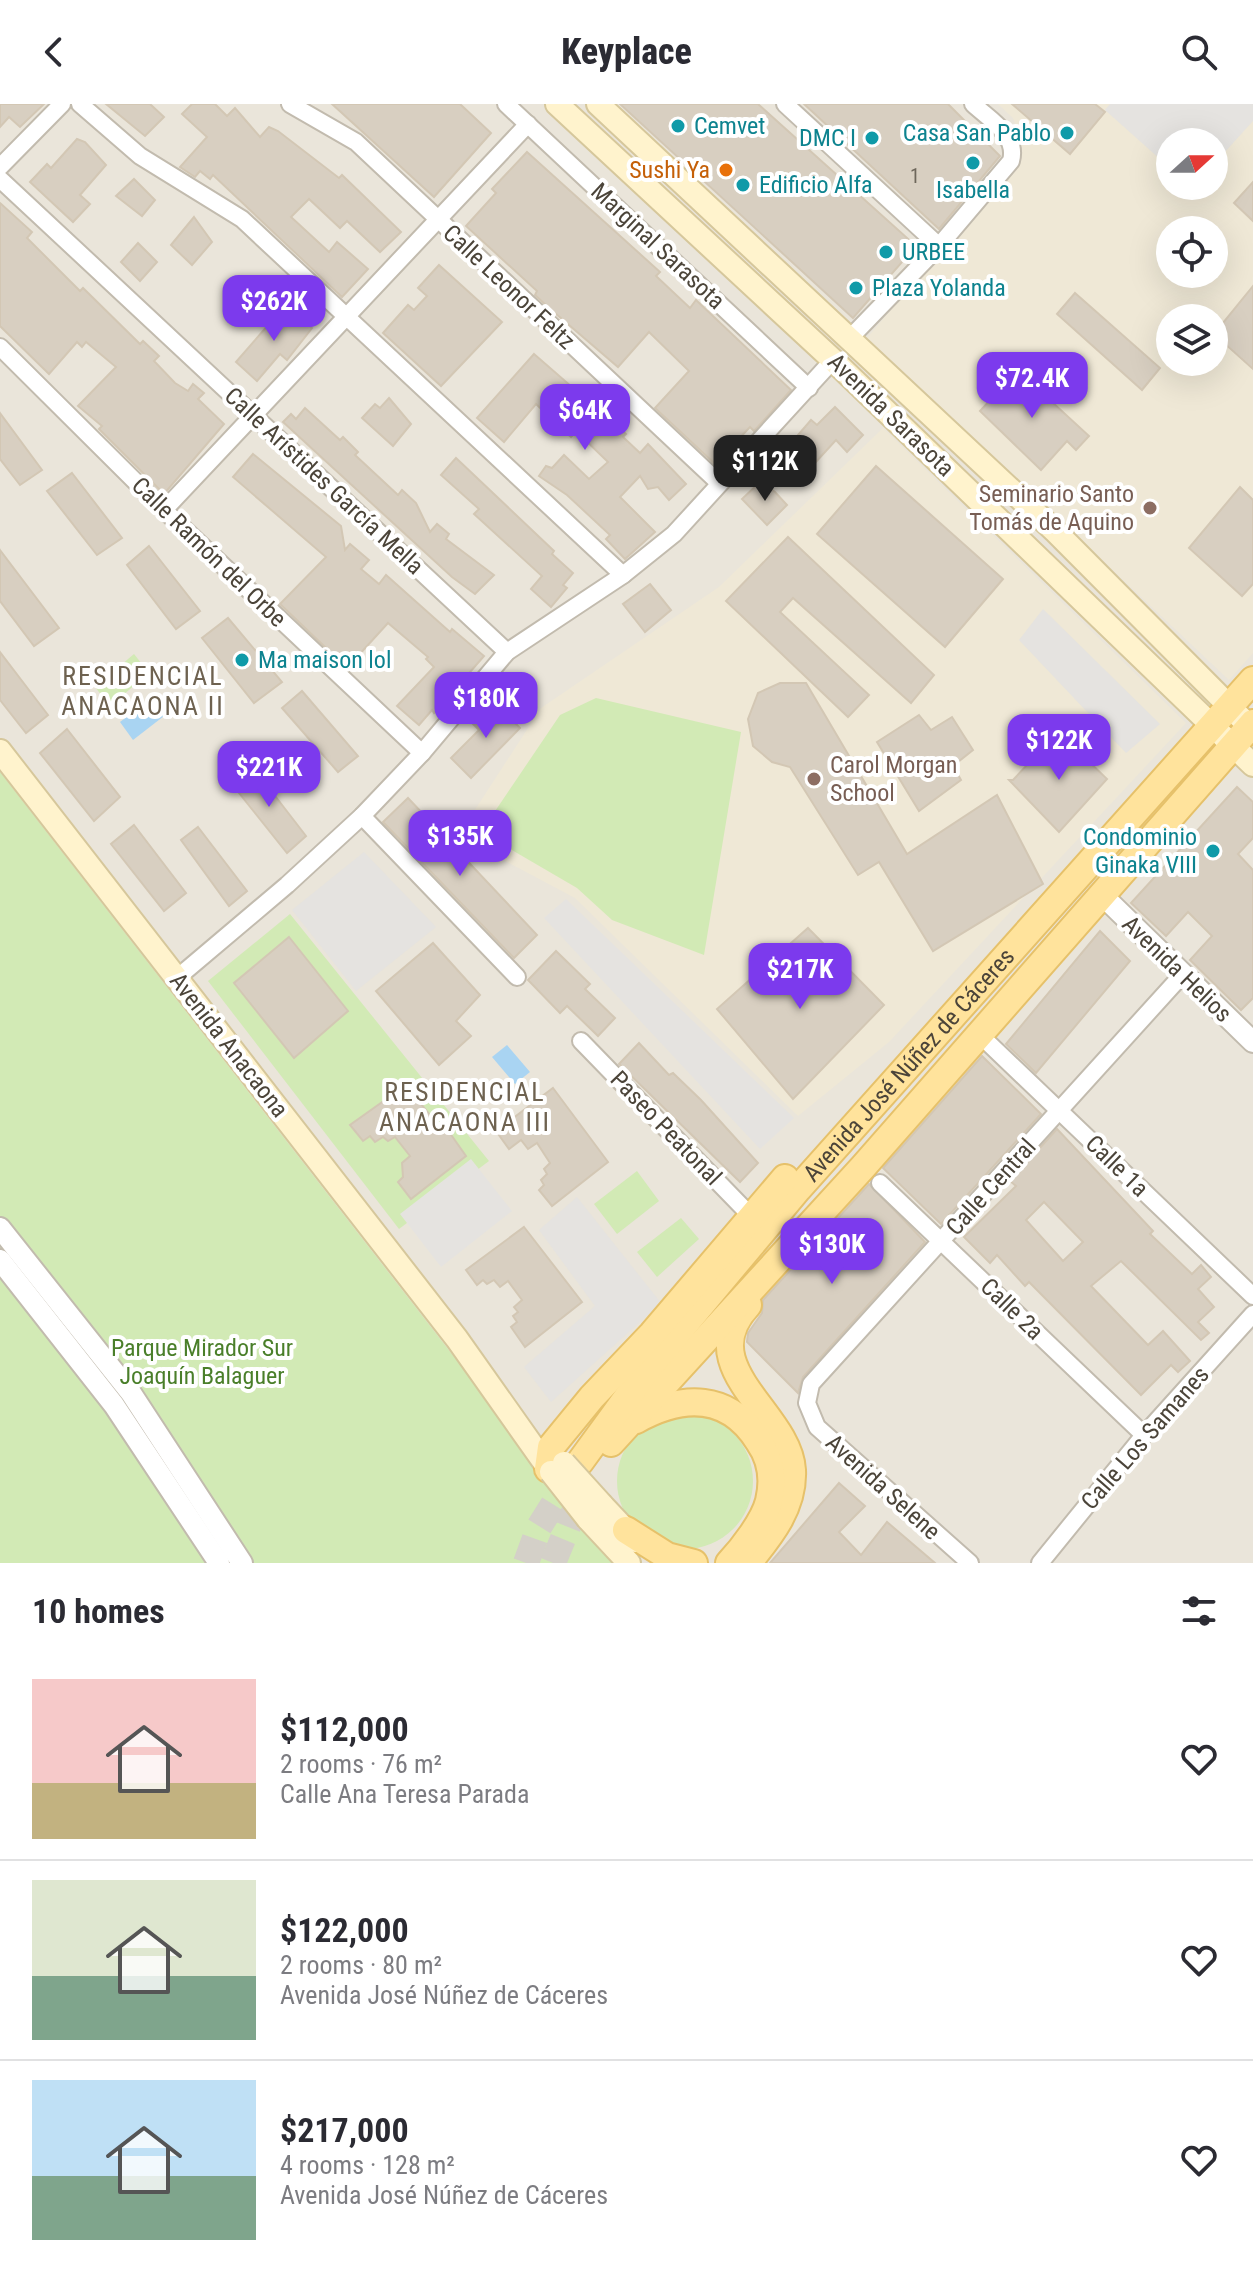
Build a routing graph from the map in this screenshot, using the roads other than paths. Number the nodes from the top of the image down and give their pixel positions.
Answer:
1 (62, 104) edge
2 (80, 104) edge
3 (290, 104) edge
4 (506, 104) edge
5 (557, 104) edge
6 (598, 104) edge
7 (785, 104) edge
8 (973, 104) edge
9 (528, 124) junction
10 (0, 167) edge
11 (0, 179) edge
12 (437, 220) junction
13 (939, 246) junction
14 (344, 316) junction
15 (850, 338) junction
16 (0, 347) edge
17 (833, 360) junction
18 (809, 388) junction
19 (253, 414) junction
20 (719, 483) junction
21 (164, 510) junction
22 (623, 575) junction
23 (507, 652) junction
24 (1253, 680) edge
25 (1220, 716) junction
26 (1247, 732) edge
27 (0, 751) edge
28 (422, 753) junction
29 (1253, 765) edge
30 (362, 816) junction
31 (1102, 895) junction
32 (1049, 908) junction
33 (1073, 929) junction
34 (1026, 935) junction
35 (1049, 956) junction
36 (1182, 975) junction
37 (517, 977) dead end
38 (177, 978) junction
39 (980, 1035) junction
40 (581, 1041) dead end
41 (929, 1042) junction
42 (1253, 1042) edge
43 (957, 1062) junction
44 (1060, 1111) junction
45 (880, 1183) dead end
46 (750, 1215) junction
47 (0, 1228) edge
48 (804, 1231) junction
49 (941, 1242) junction
50 (0, 1260) edge
51 (1253, 1296) edge
52 (1253, 1314) edge
53 (807, 1403) joint
54 (626, 1426) junction
55 (1144, 1435) junction
56 (564, 1464) junction
57 (595, 1512) junction
58 (626, 1530) junction
59 (729, 1562) edge
60 (219, 1563) edge
61 (242, 1563) edge
62 (629, 1563) edge
63 (656, 1563) edge
64 (694, 1563) edge
65 (970, 1563) edge
66 (1040, 1563) edge

1 - 10 street
2 - 14 street
3 - 12 street, Calle Leonor Feltz
4 - 9 street, Marginal Sarasota
5 - 17 main road, Avenida Sarasota
6 - 15 main road, Avenida Sarasota
7 - 13 street
8 - 13 street
9 - 12 street
9 - 18 street, Marginal Sarasota
11 - 19 street, Calle Arístides García Mella
12 - 14 street
12 - 20 street, Calle Leonor Feltz
13 - 15 street
14 - 19 street
14 - 22 street
15 - 25 main road, Avenida Sarasota
16 - 21 street, Calle Ramón del Orbe
17 - 18 street
17 - 25 main road, Avenida Sarasota
18 - 20 street
19 - 21 street
19 - 23 street, Calle Arístides García Mella
20 - 22 street
21 - 28 street, Calle Ramón del Orbe
22 - 23 street
23 - 28 street
24 - 25 main road, Avenida José Núñez de Cáceres
25 - 26 main road, Avenida Sarasota
25 - 32 main road, Avenida José Núñez de Cáceres
26 - 29 main road, Avenida Sarasota
26 - 31 main road, Avenida José Núñez de Cáceres
27 - 38 main road, Avenida Anacaona
28 - 30 street
30 - 37 street
30 - 38 street
31 - 33 main road, Avenida José Núñez de Cáceres
31 - 36 street, Avenida Helios
32 - 33 main road
32 - 34 main road, Avenida José Núñez de Cáceres
33 - 35 main road, Avenida José Núñez de Cáceres
34 - 35 main road
34 - 41 main road, Avenida José Núñez de Cáceres
35 - 39 main road, Avenida José Núñez de Cáceres
36 - 42 street, Avenida Helios
36 - 44 street, Calle Central
38 - 56 main road, Avenida Anacaona
39 - 43 main road, Avenida José Núñez de Cáceres
39 - 44 street, Calle 1a
40 - 46 street, Paseo Peatonal
41 - 43 main road
41 - 46 main road
41 - 56 main road, Avenida José Núñez de Cáceres
43 - 48 main road, Avenida José Núñez de Cáceres
44 - 49 street, Calle Central
44 - 51 street, Calle 1a
45 - 49 street, Calle 2a
46 - 56 main road
47 - 61 street
48 - 54 main road, Avenida José Núñez de Cáceres
48 - 59 main road
49 - 53 street, Calle Central
49 - 55 street, Calle 2a
50 - 60 street
52 - 55 street, Calle Los Samanes
53 - 65 street, Avenida Selene
54 - 56 main road, Avenida José Núñez de Cáceres
54 - 59 main road
55 - 66 street, Calle Los Samanes
56 - 57 main road, Avenida Anacaona, bridge
57 - 58 main road, Avenida Anacaona
57 - 62 main road, Avenida Anacaona
58 - 63 main road, Avenida Anacaona
58 - 64 main road

